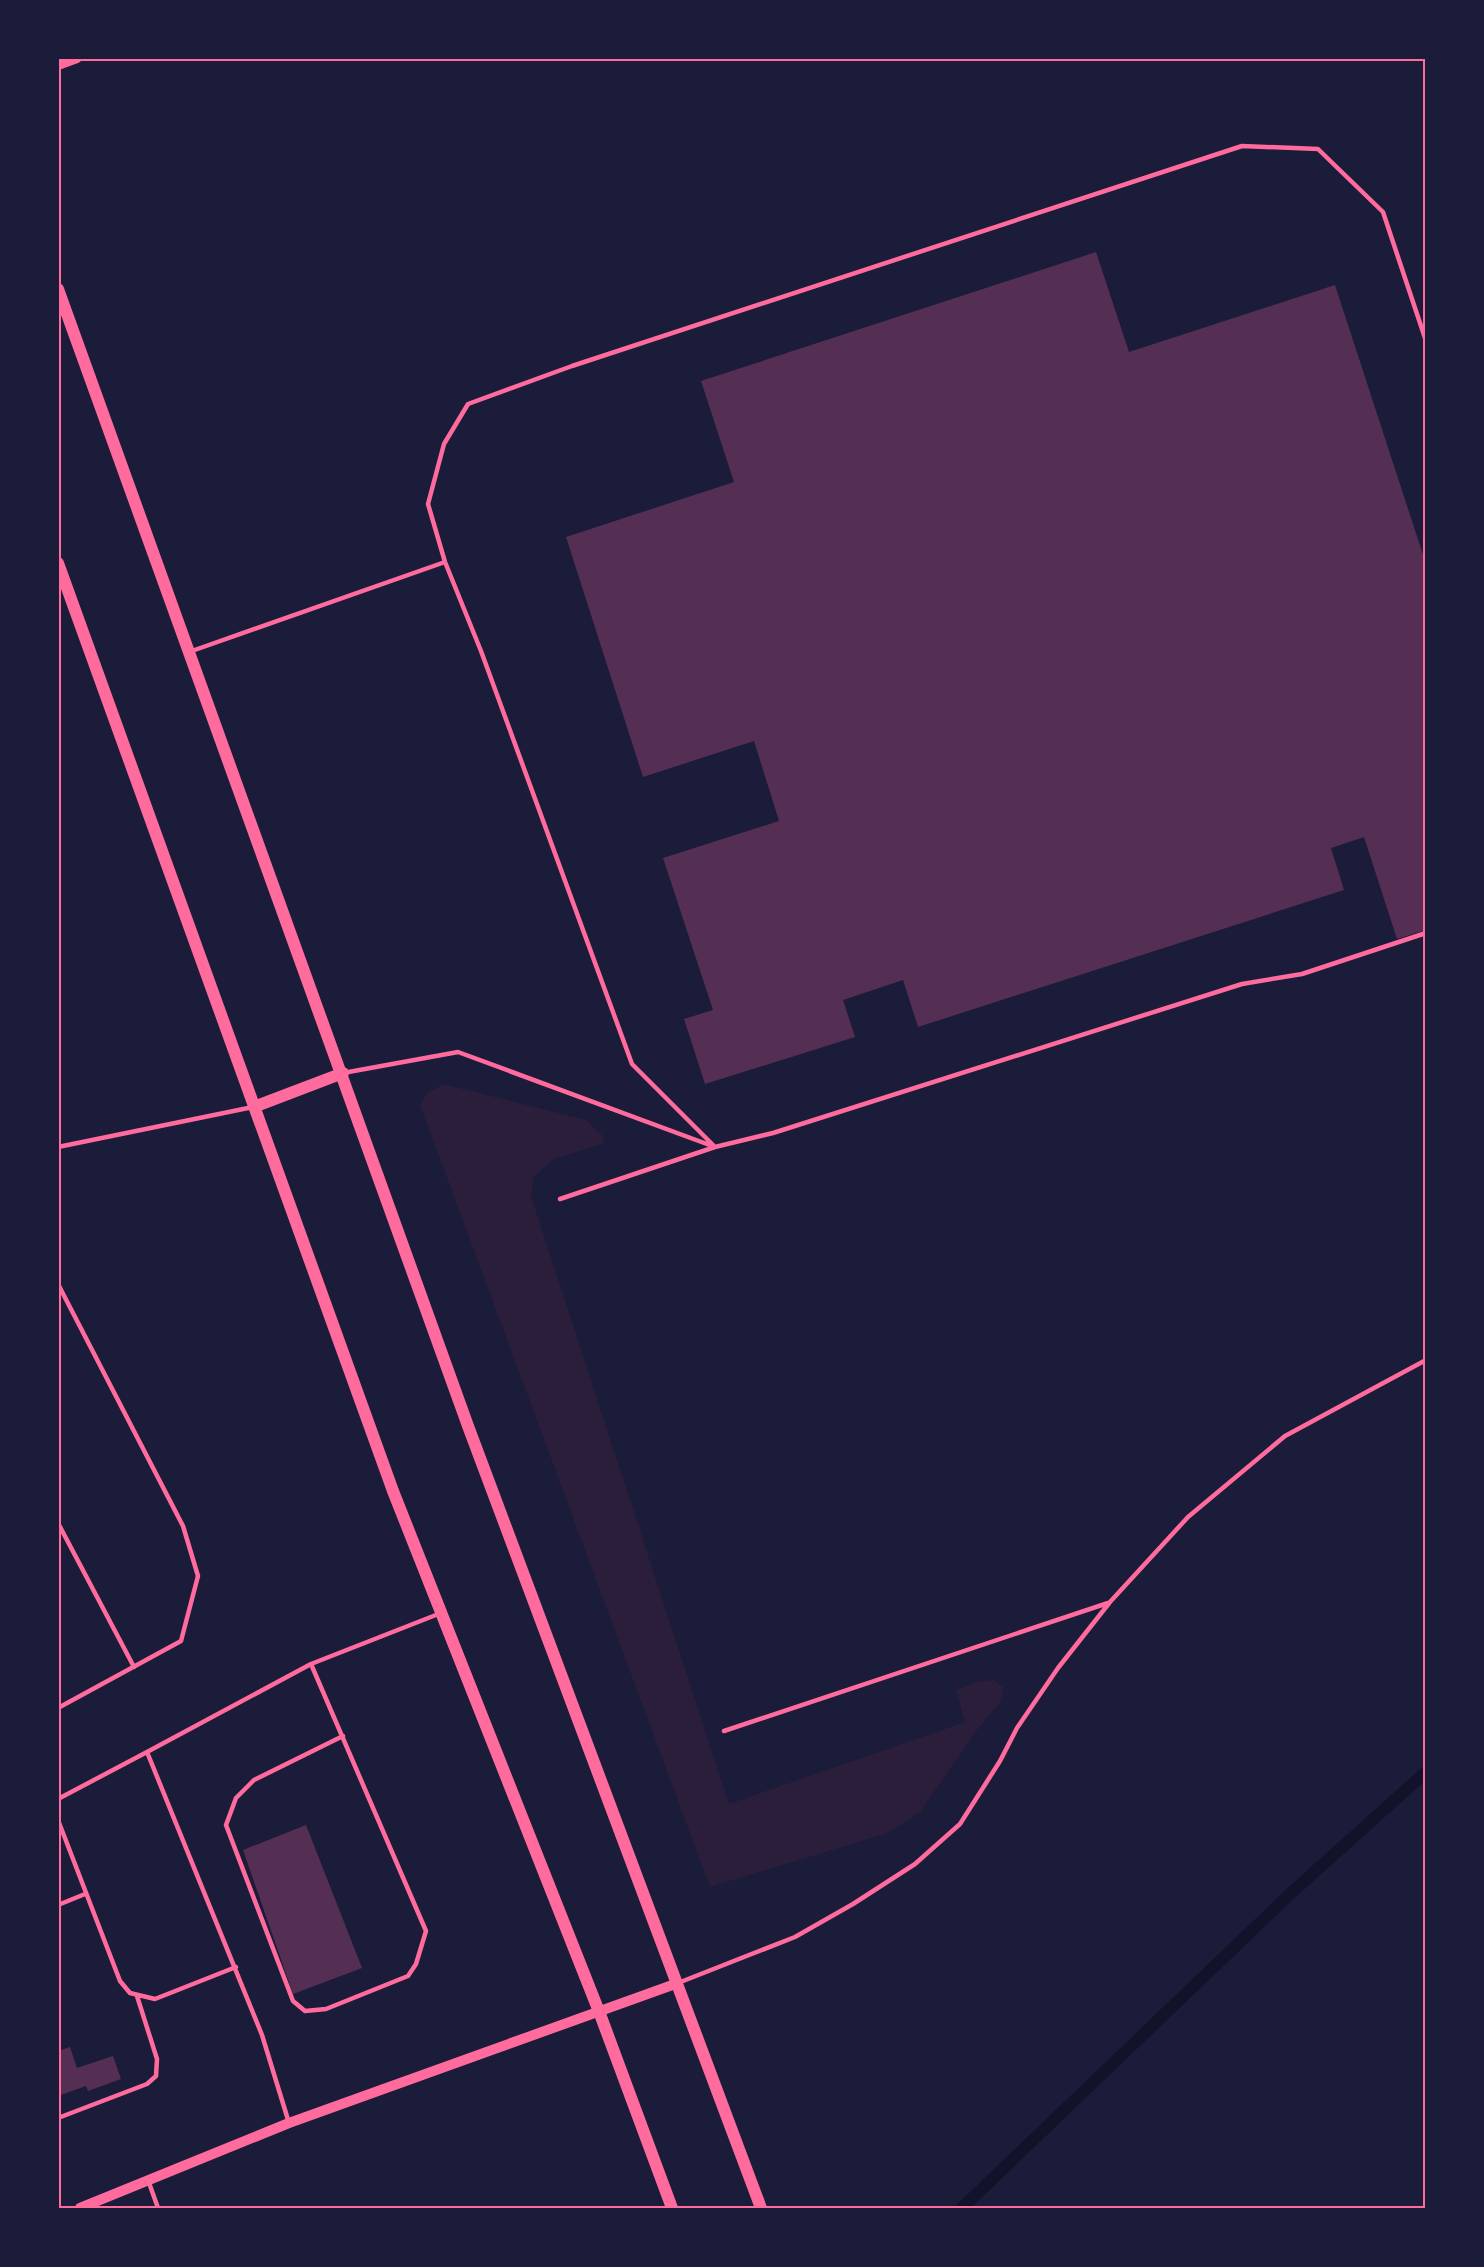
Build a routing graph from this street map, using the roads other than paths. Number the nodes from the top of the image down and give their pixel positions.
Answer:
1 (77, 58) edge
2 (58, 65) edge
3 (58, 289) edge
4 (1425, 341) edge
5 (445, 562) junction
6 (58, 563) edge
7 (189, 652) junction
8 (1425, 933) edge
9 (343, 1073) junction
10 (254, 1107) junction
11 (58, 1147) edge
12 (715, 1147) junction
13 (560, 1199) dead end
14 (58, 1284) edge
15 (1425, 1360) edge
16 (58, 1523) edge
17 (1110, 1602) junction
18 (441, 1612) junction
19 (311, 1664) junction
20 (134, 1667) junction
21 (58, 1708) edge
22 (724, 1731) dead end
23 (343, 1736) junction
24 (147, 1752) junction
25 (58, 1799) edge
26 (58, 1820) edge
27 (86, 1894) junction
28 (58, 1905) edge
29 (236, 1967) junction
30 (678, 1983) junction
31 (137, 1996) junction
32 (600, 2013) junction
33 (58, 2118) edge
34 (289, 2123) junction
35 (147, 2180) junction
36 (80, 2208) edge
37 (158, 2208) edge
38 (672, 2208) edge
39 (761, 2208) edge

1 - 2 street
3 - 7 main road
4 - 5 lane
5 - 7 lane
5 - 12 lane
6 - 10 main road
7 - 9 main road
8 - 12 lane
9 - 10 main road
9 - 12 lane
9 - 30 main road
10 - 11 lane
10 - 18 main road
12 - 13 lane
14 - 20 lane
15 - 17 lane
16 - 20 lane
17 - 22 lane
17 - 30 lane
18 - 19 lane
18 - 32 main road
19 - 23 lane
19 - 24 lane
20 - 21 lane
23 - 23 lane
24 - 25 lane
24 - 29 lane
26 - 27 lane
27 - 28 lane
27 - 31 lane
29 - 31 lane
29 - 34 lane
30 - 32 street
30 - 39 main road
31 - 33 lane
32 - 34 street
32 - 38 main road
34 - 35 street
35 - 36 street
35 - 37 lane

